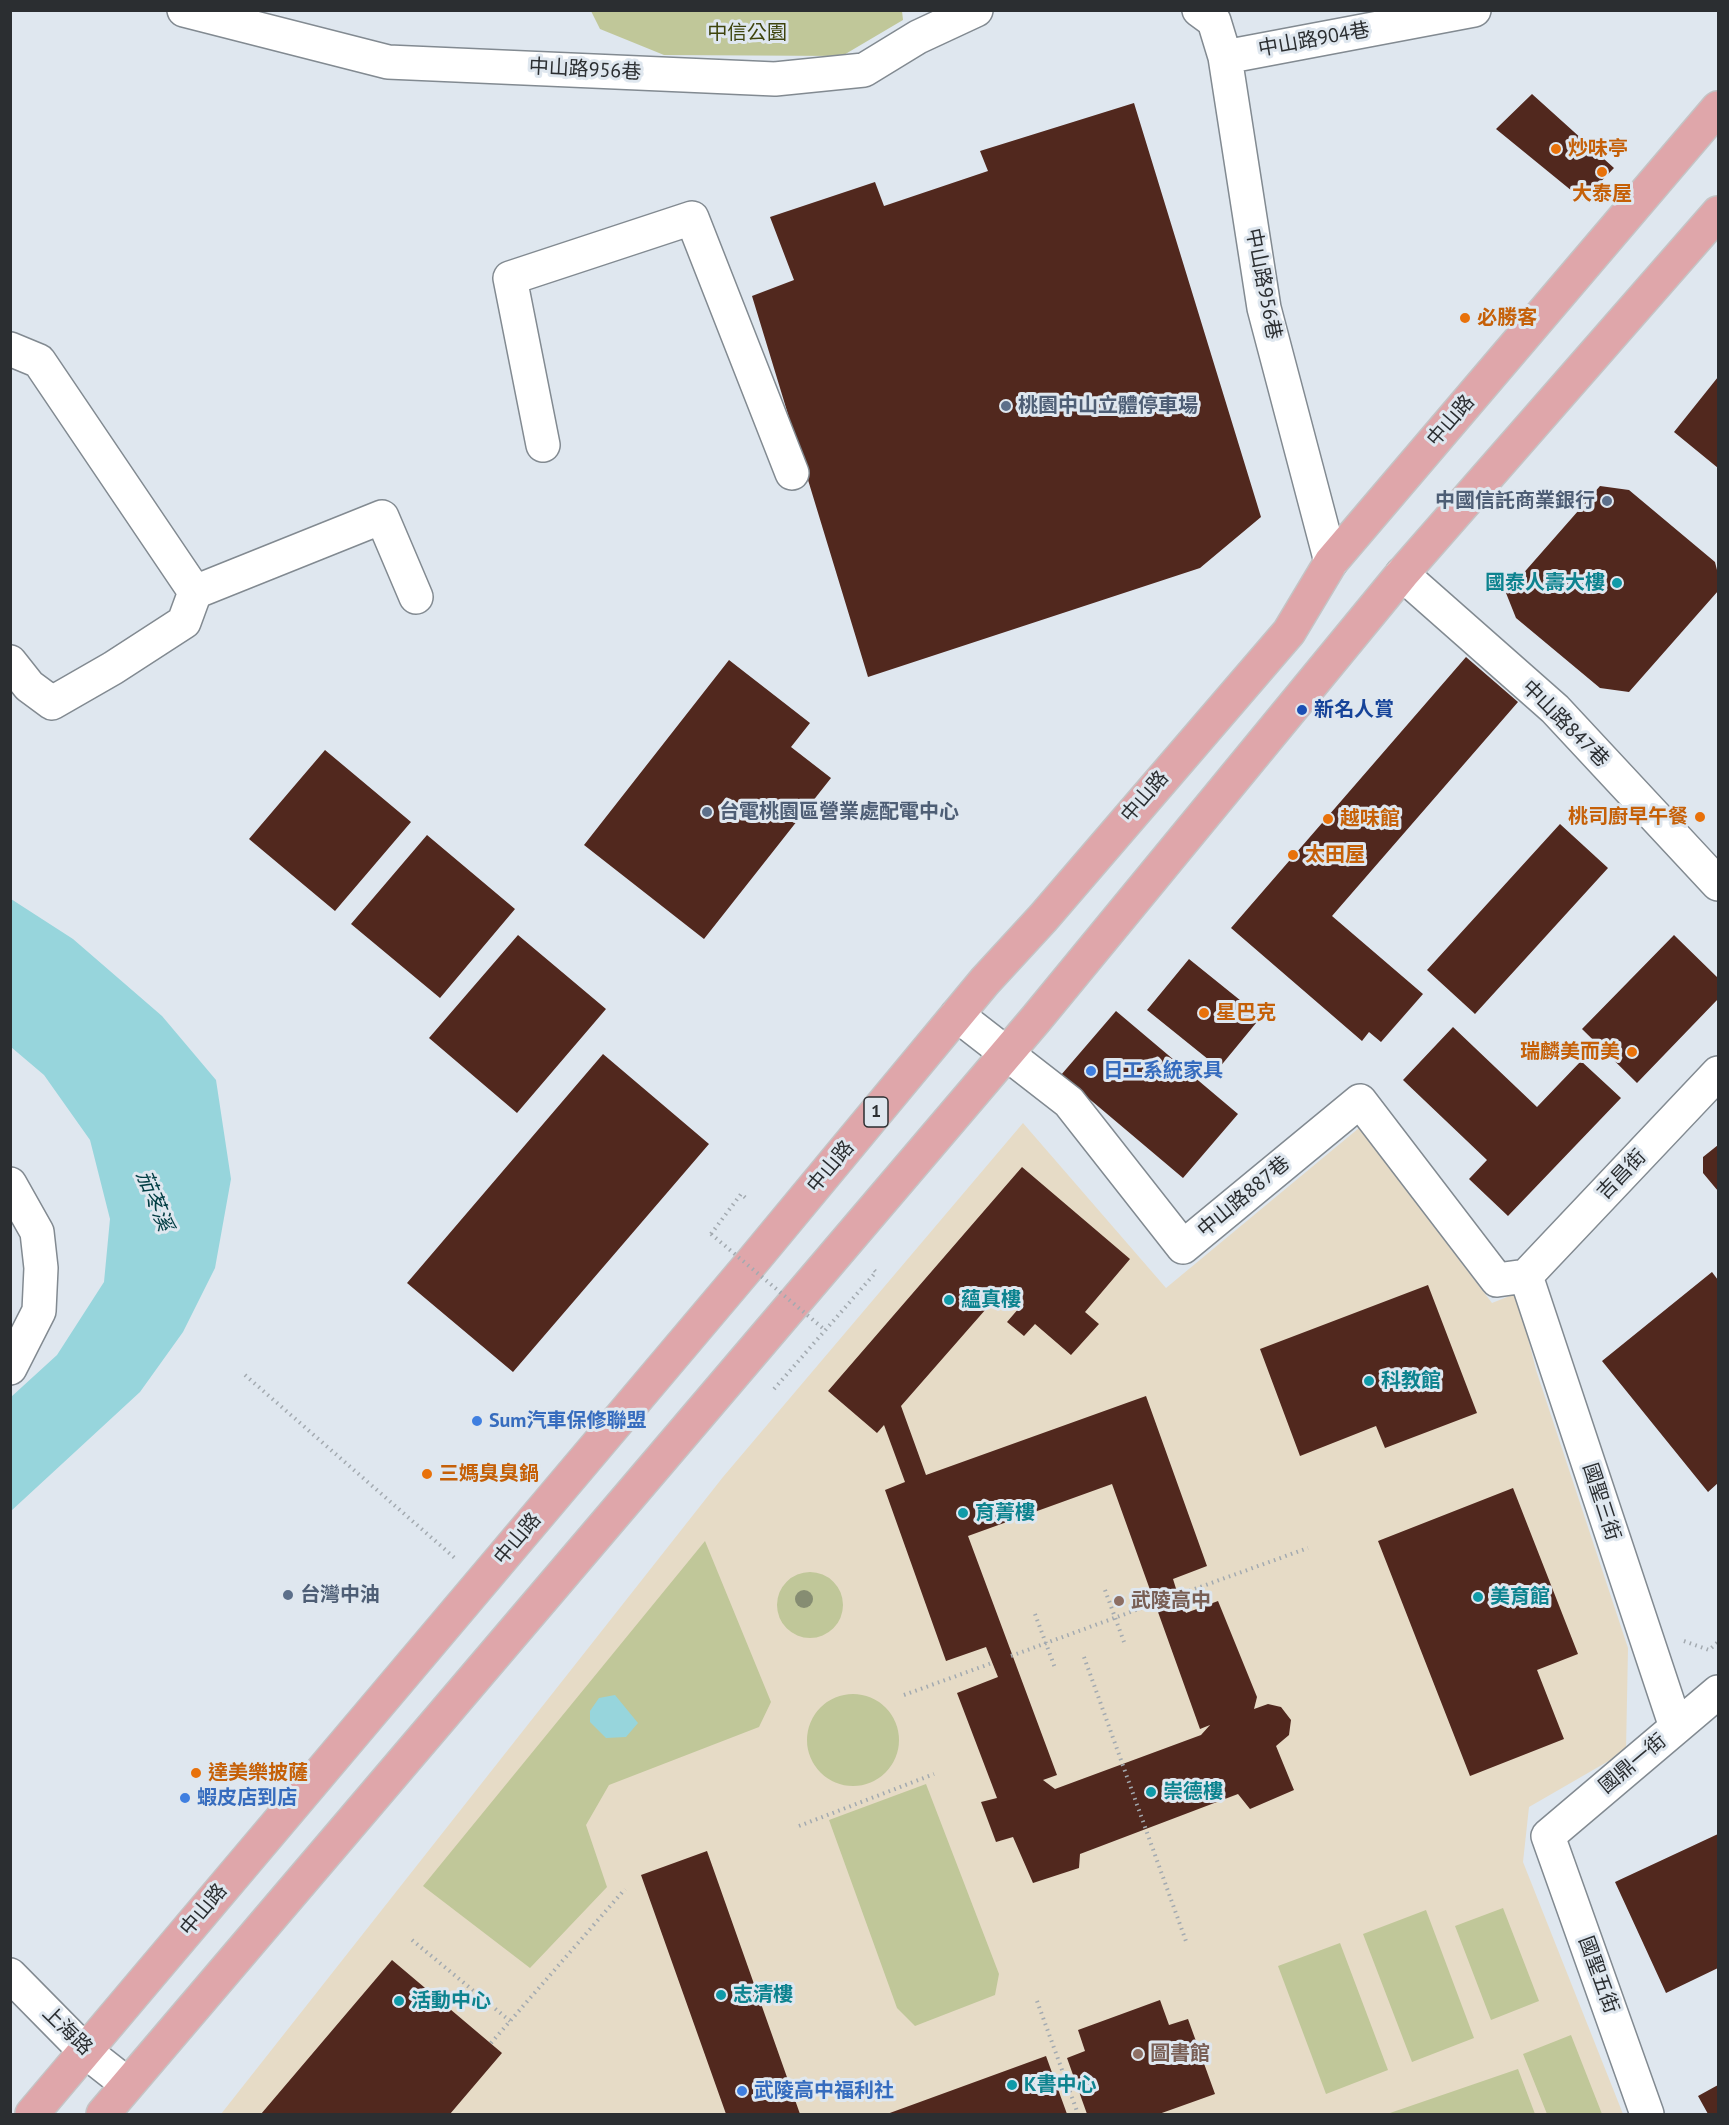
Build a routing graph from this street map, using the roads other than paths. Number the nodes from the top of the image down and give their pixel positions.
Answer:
1 (184, 10) edge
2 (976, 10) edge
3 (1199, 10) edge
4 (1474, 10) edge
5 (917, 24) edge
6 (1225, 57) junction
7 (1719, 108) edge
8 (1719, 213) edge
9 (10, 349) edge
10 (543, 445) dead end
11 (792, 474) dead end
12 (1331, 562) junction
13 (1402, 574) junction
14 (195, 592) junction
15 (416, 597) dead end
16 (10, 662) edge
17 (1719, 884) edge
18 (957, 1015) junction
19 (1007, 1052) junction
20 (1719, 1073) edge
21 (10, 1184) edge
22 (1526, 1276) junction
23 (10, 1368) edge
24 (1719, 1692) edge
25 (1676, 1727) junction
26 (1548, 1836) joint
27 (10, 1975) edge
28 (85, 2051) junction
29 (127, 2084) junction
30 (32, 2115) edge
31 (103, 2115) edge
32 (1647, 2115) edge

1 - 5 street, 中山路956巷
2 - 5 street, 中山路956巷
3 - 6 street, 中山路956巷
4 - 6 street, 中山路904巷
6 - 12 street, 中山路956巷
7 - 12 main road, 中山路 / 1
8 - 13 main road
9 - 14 street
10 - 11 street
12 - 18 main road, 中山路 / 1
13 - 17 street, 中山路847巷
13 - 19 main road
14 - 15 street
14 - 16 street
18 - 19 street, 中山路887巷
18 - 28 main road, 中山路 / 1
19 - 22 street, 中山路887巷
19 - 29 main road
20 - 22 street, 吉昌街
21 - 23 street
22 - 25 street, 國聖三街
24 - 25 street, 國鼎一街
25 - 26 street, 國鼎一街
26 - 32 street, 國聖五街
27 - 28 street, 上海路
28 - 29 street, 上海路
28 - 30 main road, 中山路 / 1
29 - 31 main road

